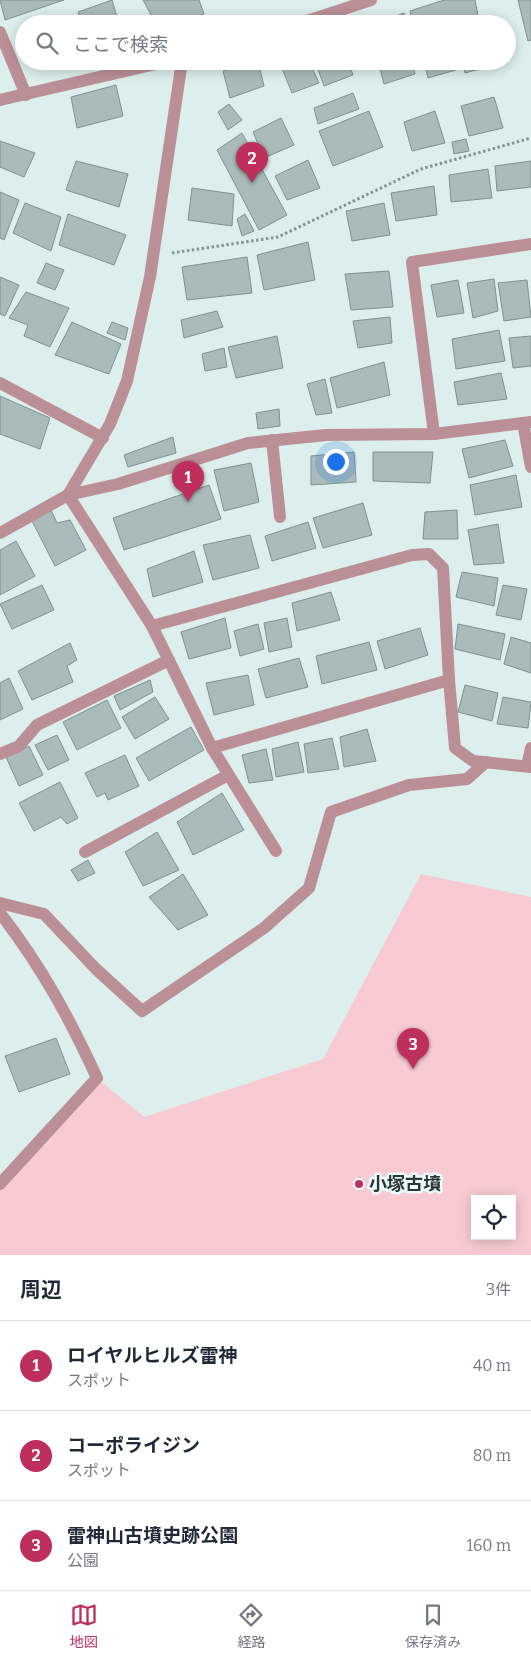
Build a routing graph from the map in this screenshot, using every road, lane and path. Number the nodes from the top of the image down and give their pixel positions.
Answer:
1 (370, 0) edge
2 (325, 15) edge
3 (0, 32) edge
4 (15, 68) edge
5 (16, 70) edge
6 (131, 70) edge
7 (181, 70) edge
8 (26, 95) junction
9 (2, 104) edge
10 (531, 138) edge
11 (531, 244) edge
12 (153, 256) junction
13 (0, 383) edge
14 (527, 423) edge
15 (434, 434) junction
16 (102, 438) junction
17 (272, 440) junction
18 (531, 467) edge
19 (68, 495) junction
20 (280, 517) dead end
21 (0, 533) edge
22 (152, 626) junction
23 (169, 660) junction
24 (449, 680) junction
25 (212, 748) junction
26 (531, 748) edge
27 (0, 754) edge
28 (486, 762) junction
29 (529, 767) edge
30 (228, 774) junction
31 (276, 851) dead end
32 (85, 852) dead end
33 (0, 903) edge
34 (0, 913) edge
35 (0, 1184) edge

1 - 2 street
3 - 4 street
5 - 8 street
6 - 8 street
7 - 12 street
8 - 9 street
10 - 12 path
11 - 15 street
12 - 16 street
13 - 16 street
14 - 15 street
14 - 18 street
15 - 17 street
16 - 19 street
17 - 19 street
17 - 20 street
19 - 21 street
19 - 22 street
22 - 23 street
22 - 24 street
23 - 25 street
23 - 27 street
24 - 25 street
24 - 28 street
25 - 30 street
26 - 29 street
28 - 29 street
28 - 33 street
30 - 31 street
30 - 32 street
34 - 35 street

